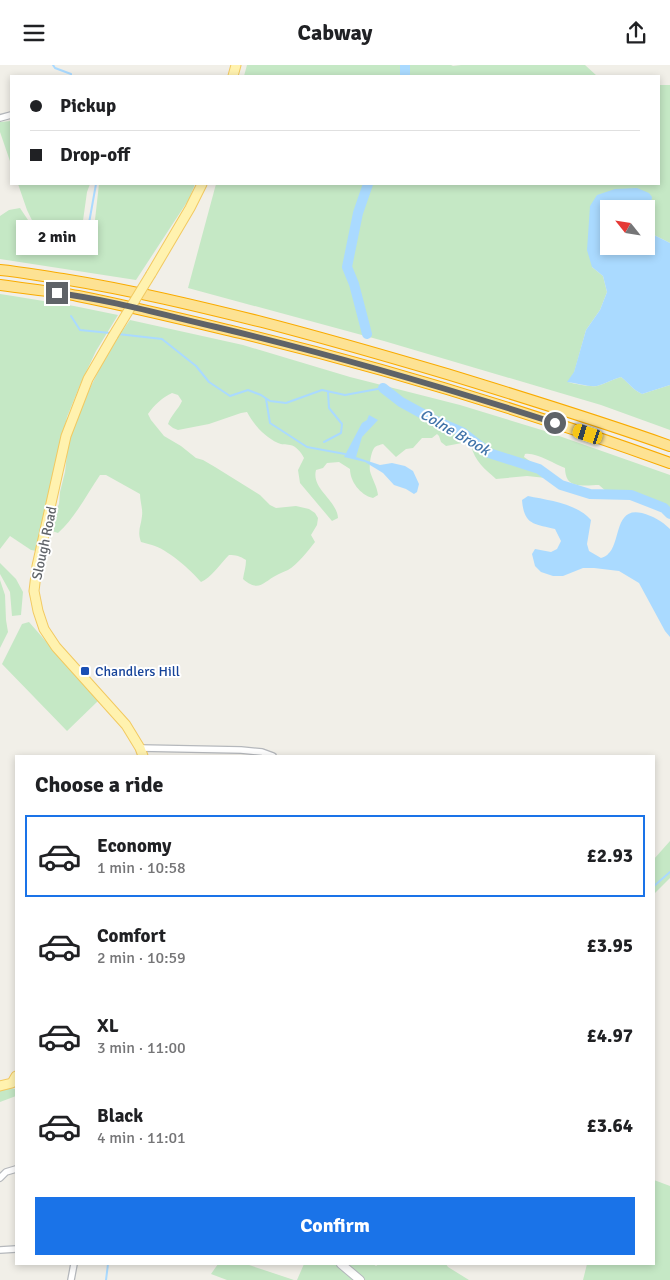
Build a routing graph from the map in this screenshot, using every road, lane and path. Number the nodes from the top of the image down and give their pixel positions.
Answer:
1 (202, 185) edge
2 (0, 271) edge
3 (0, 285) edge
4 (670, 446) edge
5 (670, 463) edge
6 (142, 752) edge
7 (271, 755) edge
8 (15, 1081) edge
9 (0, 1085) edge
10 (15, 1169) edge
11 (0, 1178) edge
12 (15, 1249) edge
13 (0, 1250) edge
14 (74, 1265) edge
15 (342, 1265) edge
16 (70, 1280) edge
17 (360, 1280) edge

1 - 6 main road, Slough Road, bridge
2 - 4 highway
3 - 5 highway
6 - 7 street
8 - 9 main road
10 - 11 street
12 - 13 street
14 - 16 street
15 - 17 street

